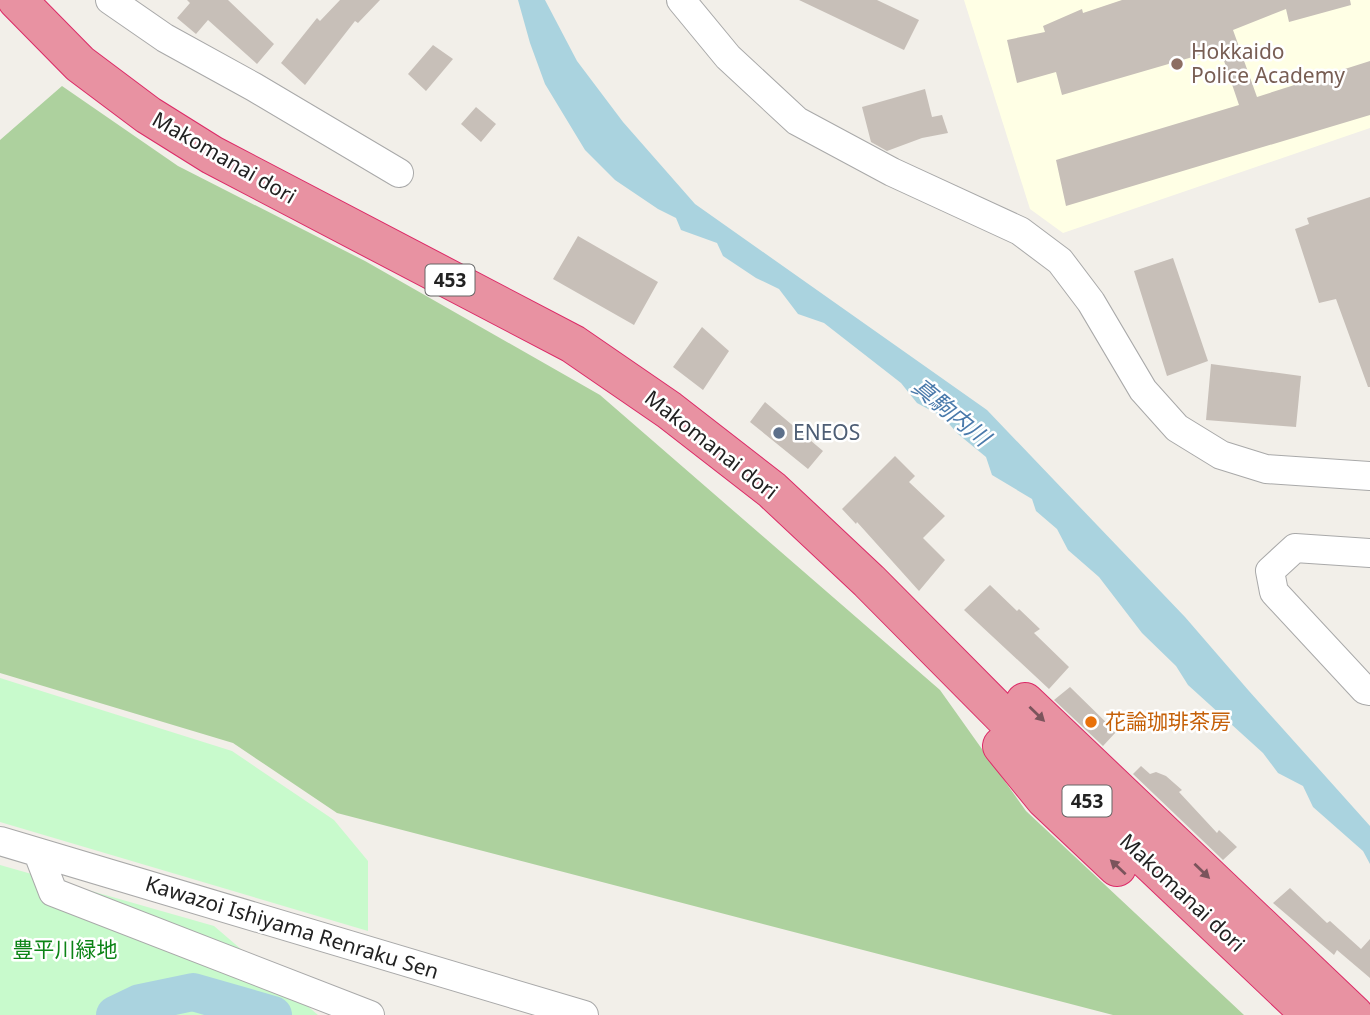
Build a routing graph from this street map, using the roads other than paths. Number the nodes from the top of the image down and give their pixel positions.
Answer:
1 (17, 0) edge
2 (110, 0) edge
3 (681, 0) edge
4 (143, 9) edge
5 (399, 173) dead end
6 (1370, 476) edge
7 (1370, 553) edge
8 (869, 581) junction
9 (1370, 691) edge
10 (0, 841) edge
11 (38, 853) junction
12 (370, 1015) edge
13 (584, 1015) edge
14 (1274, 1015) edge
15 (1311, 1015) edge
16 (1353, 1015) edge

1 - 8 highway, Makomanai dori / 453
2 - 4 street
3 - 6 street
4 - 5 street
7 - 9 street
14 -> 8 highway
8 - 15 highway, Makomanai dori / 453
8 -> 16 highway
10 - 11 street, Kawazoi Ishiyama Renraku Sen
11 - 12 street
11 - 13 street, Kawazoi Ishiyama Renraku Sen

